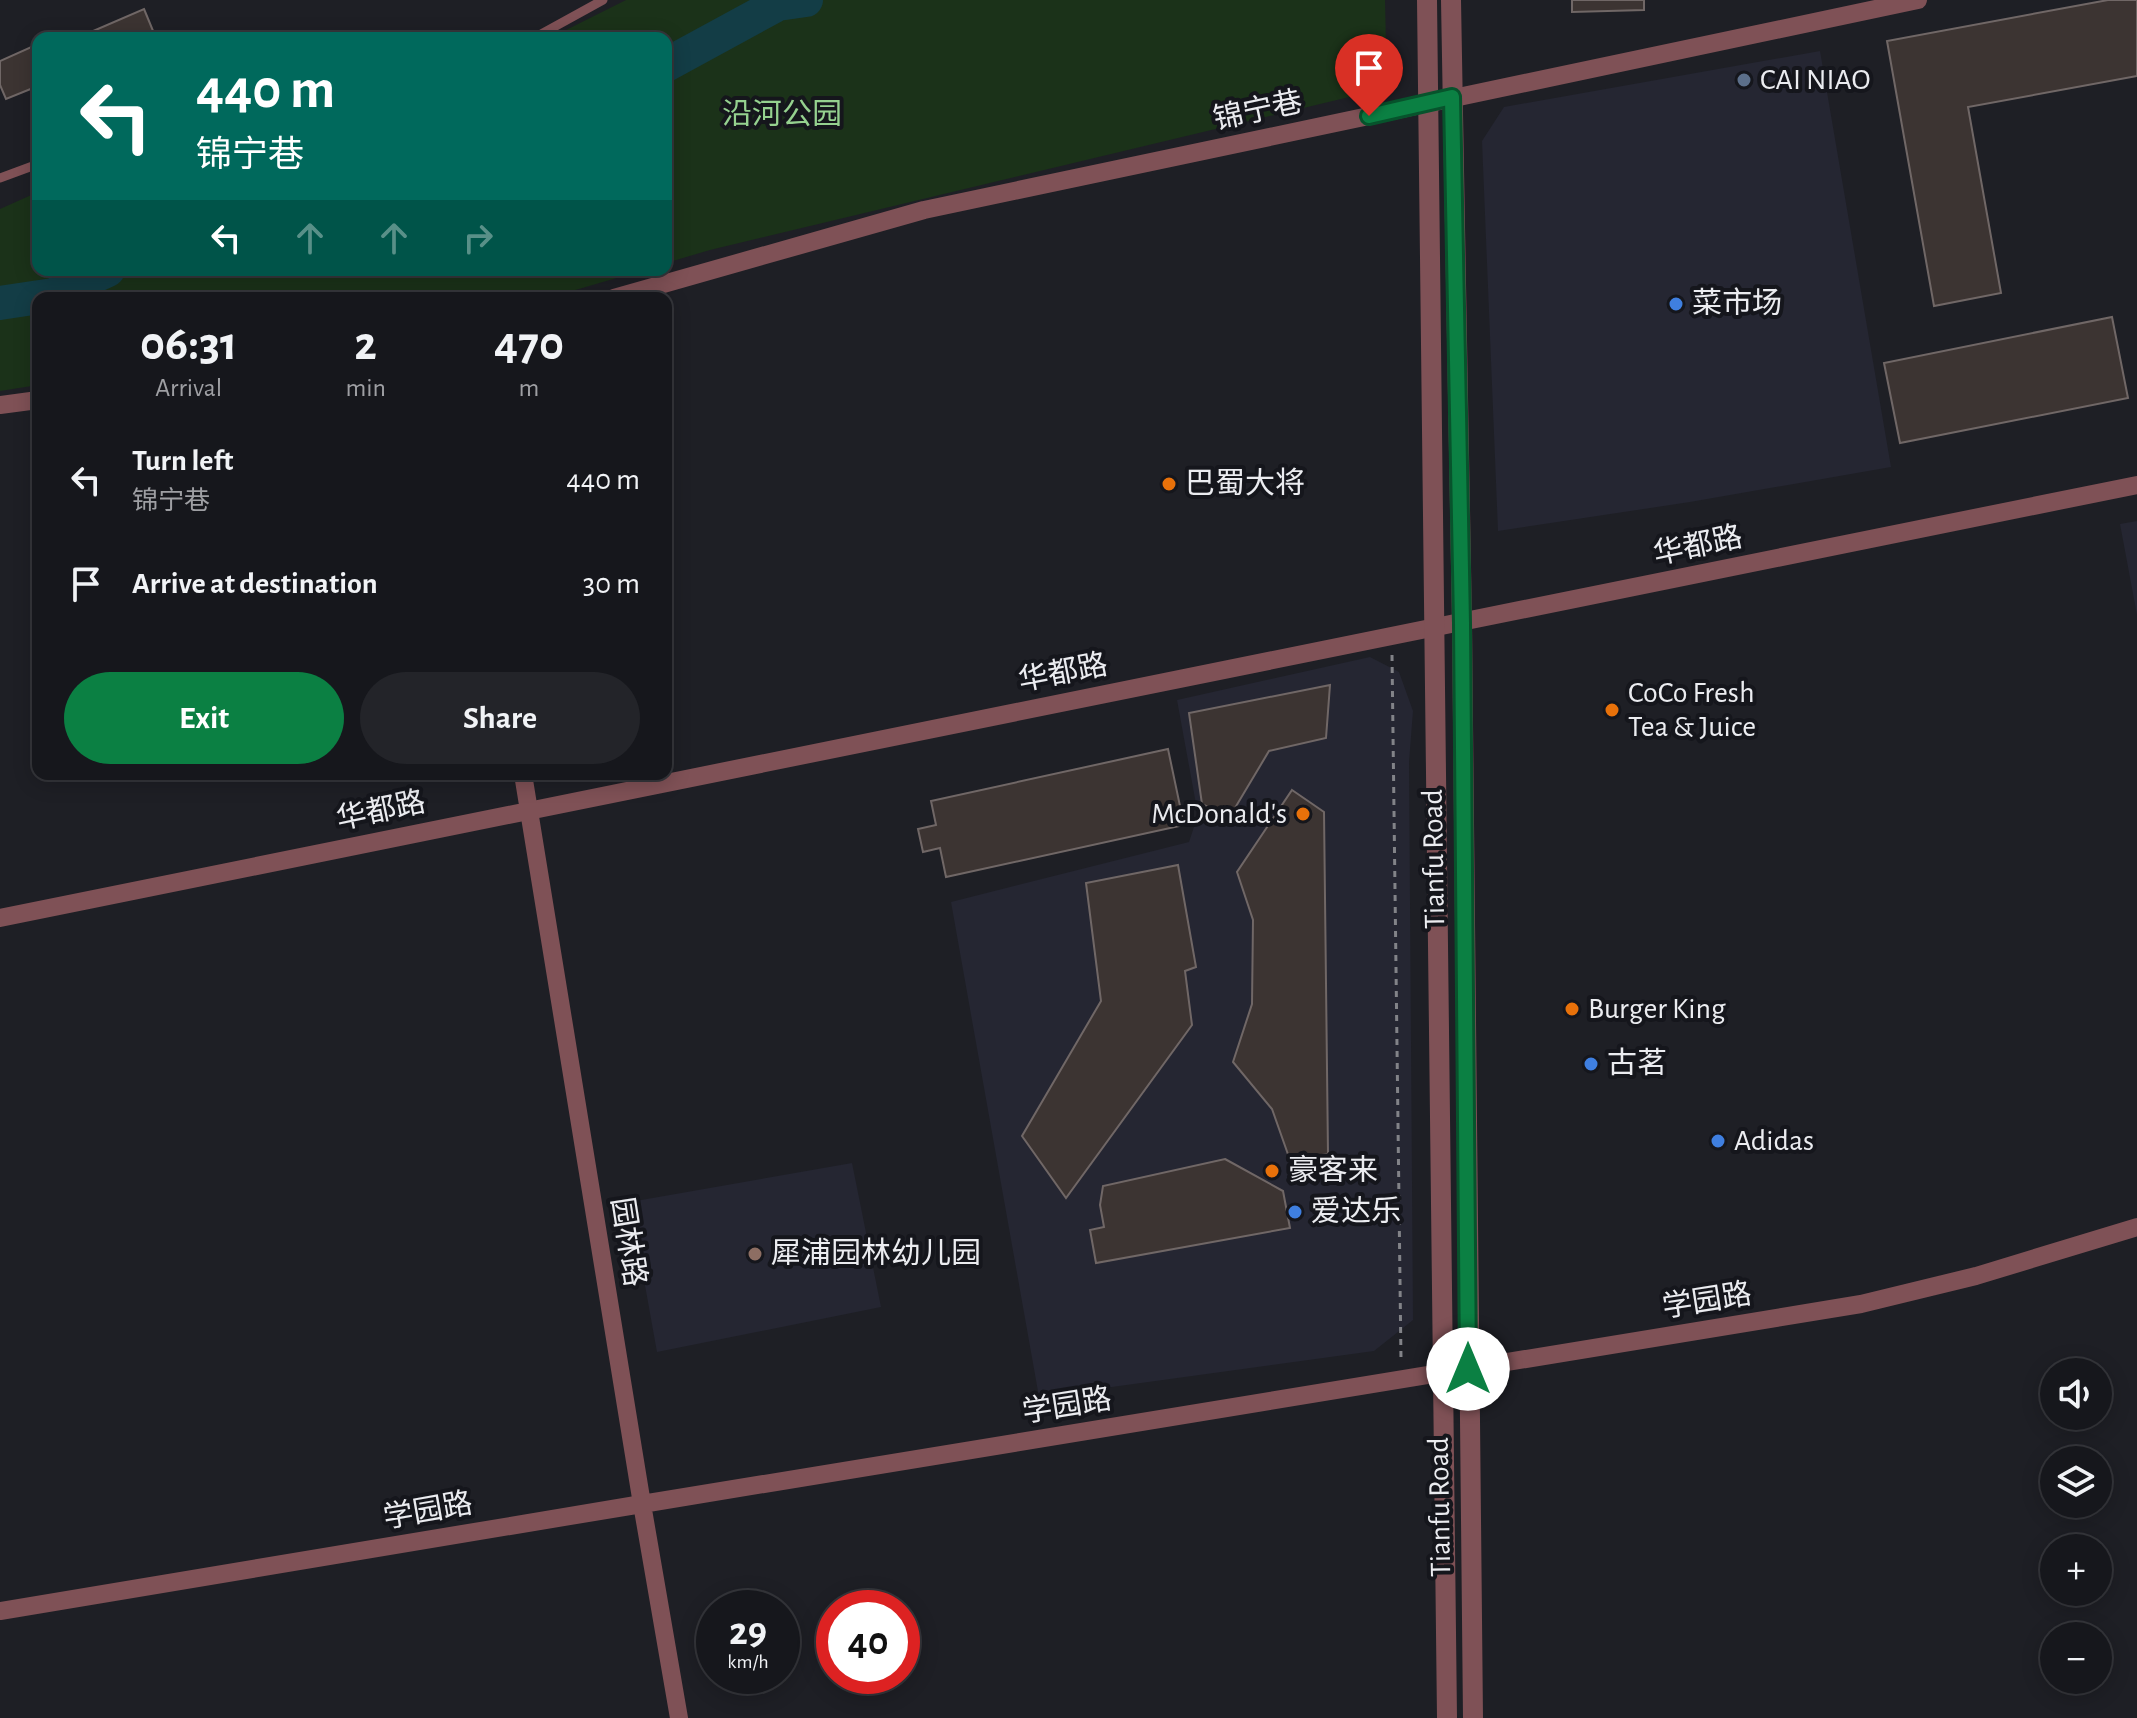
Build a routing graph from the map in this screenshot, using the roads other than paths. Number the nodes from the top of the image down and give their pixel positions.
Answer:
1 (603, 0) edge
2 (1427, 0) edge
3 (1451, 0) edge
4 (1918, 0) edge
5 (545, 32) edge
6 (1452, 97) junction
7 (1428, 103) junction
8 (32, 166) edge
9 (0, 178) edge
10 (635, 292) edge
11 (32, 401) edge
12 (0, 405) edge
13 (2137, 485) edge
14 (1462, 623) junction
15 (1434, 627) junction
16 (524, 780) edge
17 (529, 810) junction
18 (0, 918) edge
19 (2137, 1227) edge
20 (1468, 1369) junction
21 (1443, 1373) junction
22 (642, 1504) junction
23 (0, 1611) edge
24 (679, 1718) edge
25 (1447, 1718) edge
26 (1473, 1718) edge

1 - 5 lane
2 - 7 street, Tianfu Road
3 - 6 street, Tianfu Road
4 - 6 street, 锦宁巷
6 - 7 street, 锦宁巷
6 - 14 street, Tianfu Road
7 - 10 street, 锦宁巷
7 - 15 street, Tianfu Road
8 - 9 lane
11 - 12 street
13 - 14 street, 华都路
14 - 15 street, 华都路
14 - 20 street, Tianfu Road
15 - 17 street, 华都路
15 - 21 street, Tianfu Road
16 - 17 street, 园林路
17 - 18 street, 华都路
17 - 22 street, 园林路
19 - 20 street, 学园路
20 - 21 street, 学园路
20 - 26 street, Tianfu Road
21 - 22 street, 学园路
21 - 25 street, Tianfu Road
22 - 23 street, 学园路
22 - 24 street, 园林路

